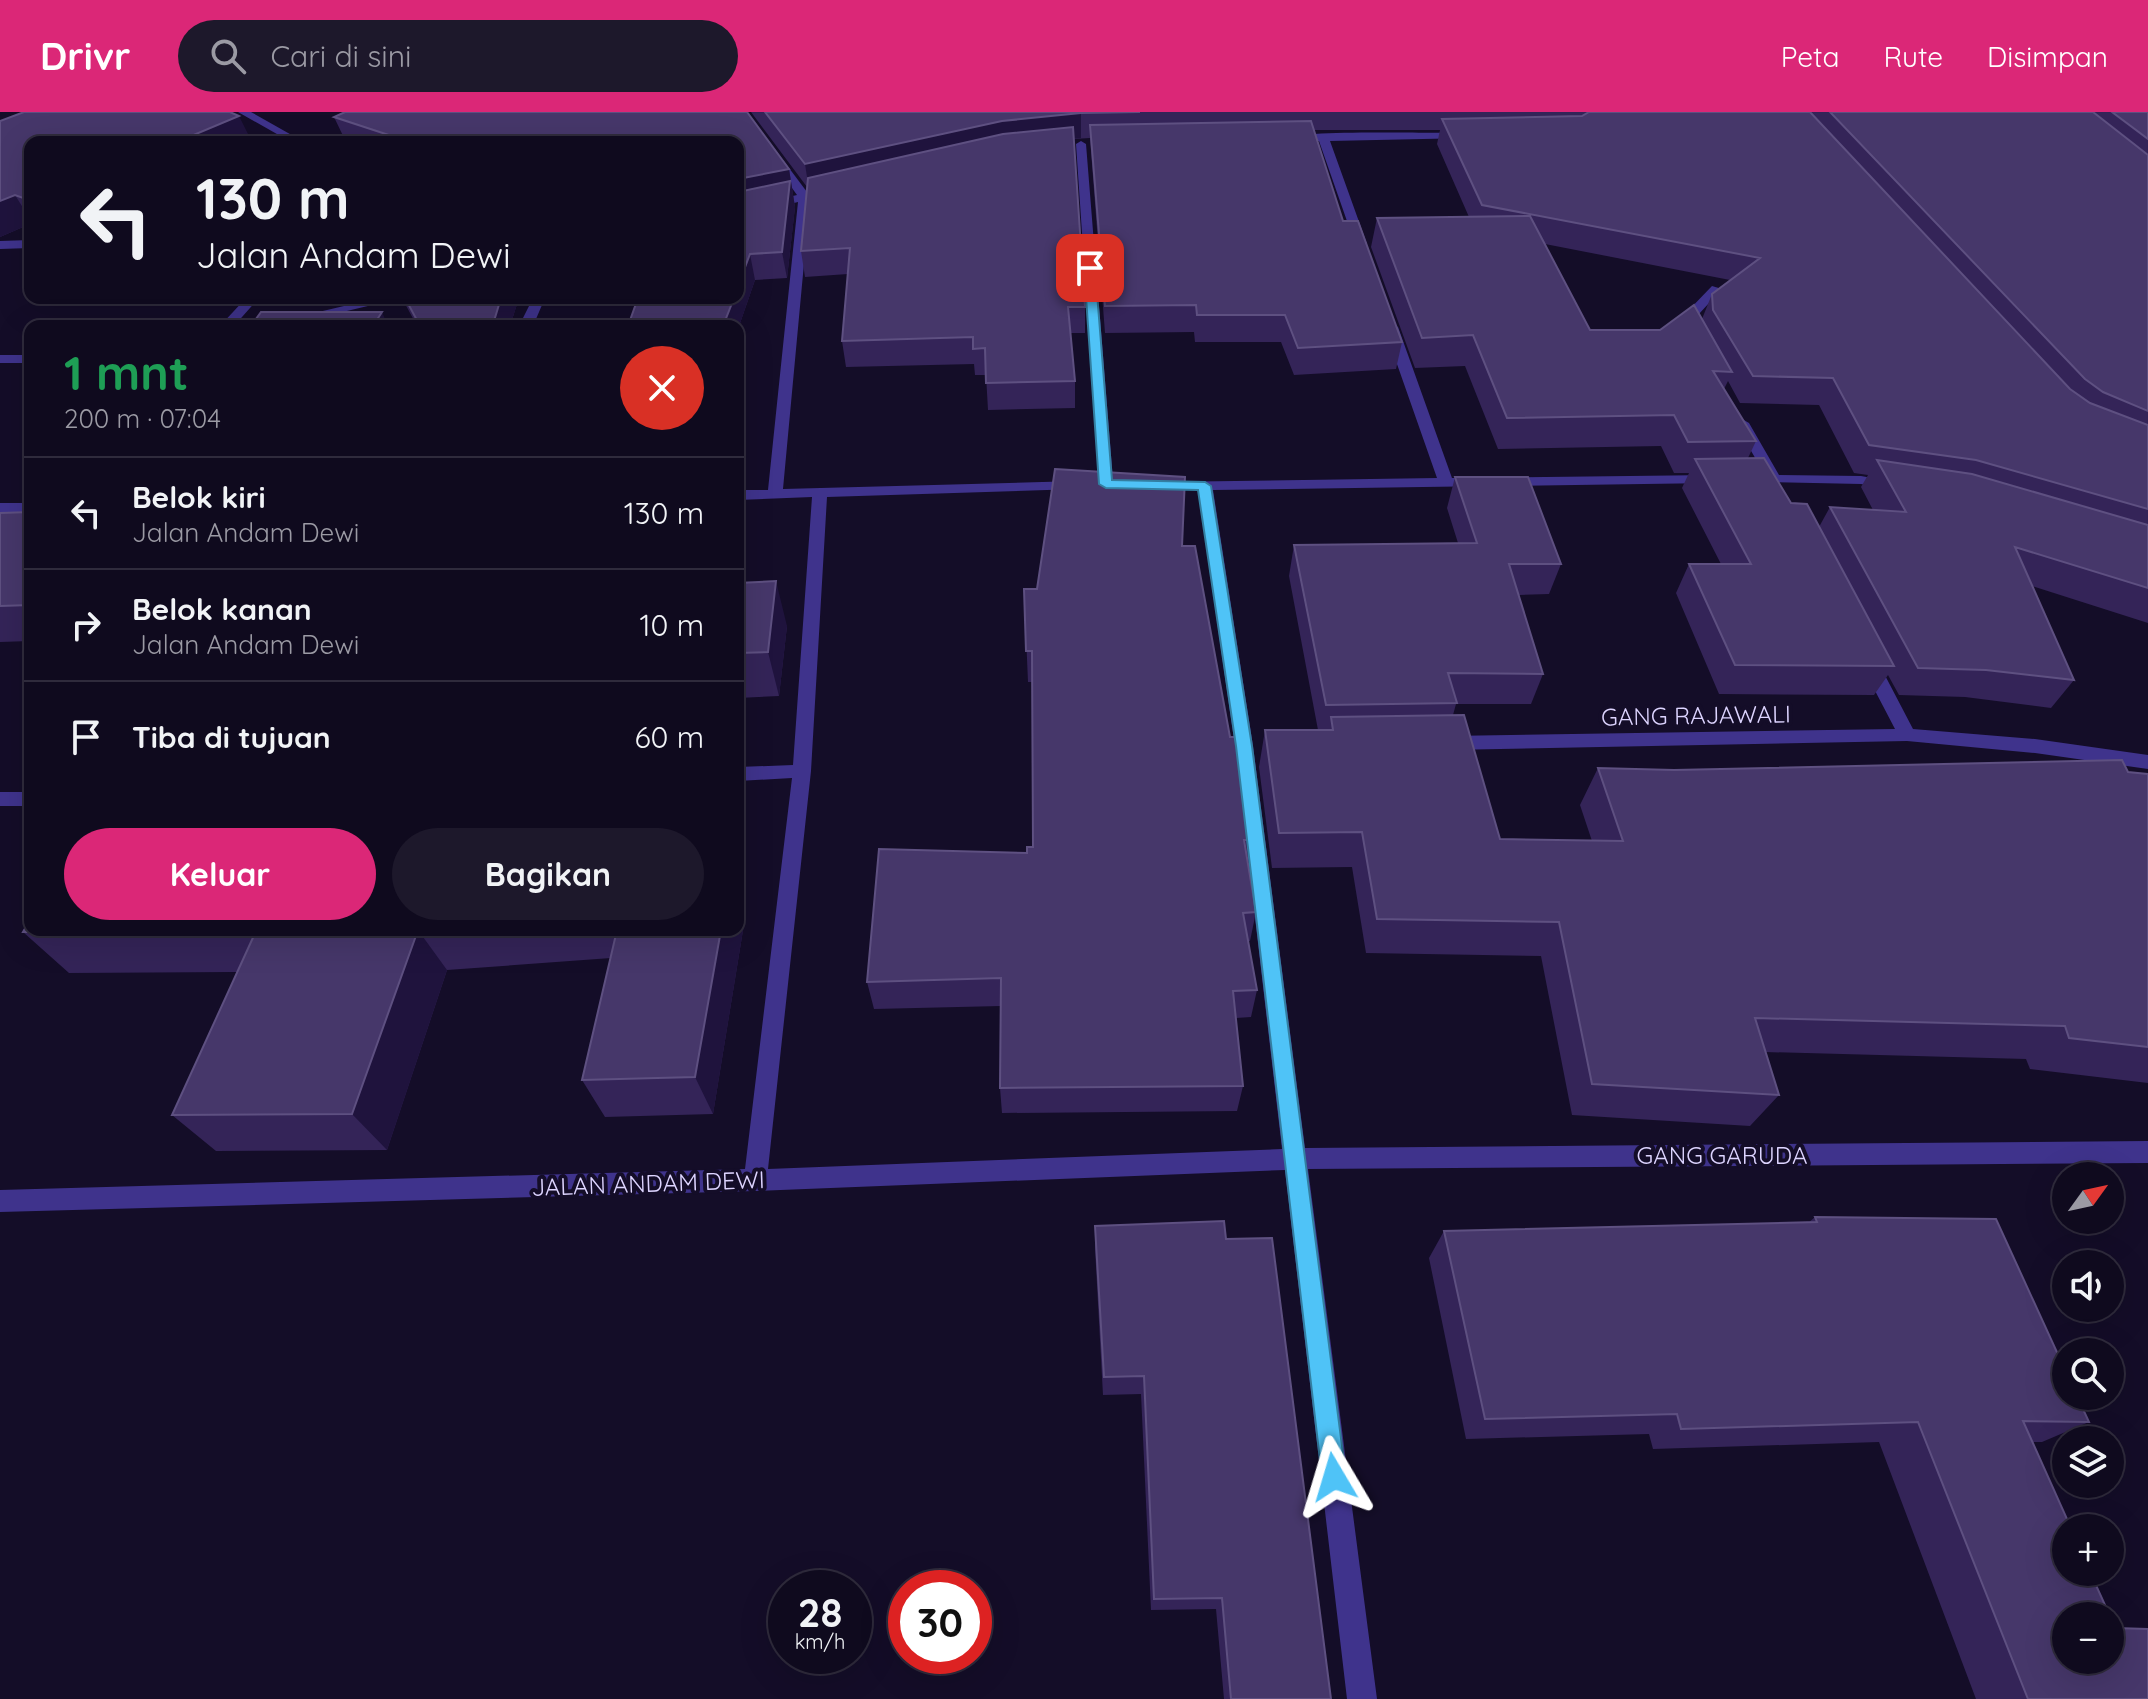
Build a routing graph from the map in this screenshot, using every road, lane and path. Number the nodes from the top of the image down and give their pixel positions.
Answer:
1 (243, 112) edge
2 (742, 112) edge
3 (283, 134) junction
4 (278, 136) edge
5 (287, 136) edge
6 (1480, 136) edge
7 (1323, 137) junction
8 (1278, 139) edge
9 (1081, 145) dead end
10 (850, 186) edge
11 (804, 196) junction
12 (744, 211) edge
13 (24, 244) edge
14 (0, 245) edge
15 (1366, 257) edge
16 (1716, 289) edge
17 (247, 304) edge
18 (368, 304) edge
19 (1387, 317) edge
20 (233, 320) edge
21 (294, 320) edge
22 (1700, 351) edge
23 (0, 359) edge
24 (24, 359) edge
25 (1737, 415) edge
26 (1727, 479) edge
27 (1446, 482) junction
28 (1106, 484) junction
29 (1205, 486) junction
30 (1902, 487) edge
31 (820, 493) junction
32 (775, 494) junction
33 (744, 495) edge
34 (0, 508) edge
35 (24, 508) edge
36 (1858, 641) edge
37 (1907, 735) junction
38 (1434, 743) edge
39 (2148, 762) edge
40 (802, 771) junction
41 (744, 774) edge
42 (0, 799) edge
43 (24, 799) edge
44 (2148, 1152) edge
45 (1295, 1159) junction
46 (755, 1180) junction
47 (0, 1201) edge
48 (1362, 1699) edge

1 - 3 street
2 - 11 street
3 - 4 street
3 - 5 street
6 - 7 street
7 - 8 street
7 - 15 street
9 - 28 street
10 - 11 street
11 - 12 street
11 - 32 street
13 - 14 street
16 - 22 street
17 - 20 street
18 - 21 street
19 - 27 street
23 - 24 street
25 - 30 street
26 - 27 street
27 - 29 street
28 - 29 street
28 - 31 street
29 - 45 street
31 - 32 street
31 - 40 street
32 - 33 street
34 - 35 street
36 - 37 street
37 - 38 street, GANG RAJAWALI
37 - 39 street, GANG RAJAWALI
40 - 41 street
40 - 46 street
42 - 43 street
44 - 45 street, GANG GARUDA
45 - 46 street, JALAN ANDAM DEWI
45 - 48 street
46 - 47 street, JALAN ANDAM DEWI

